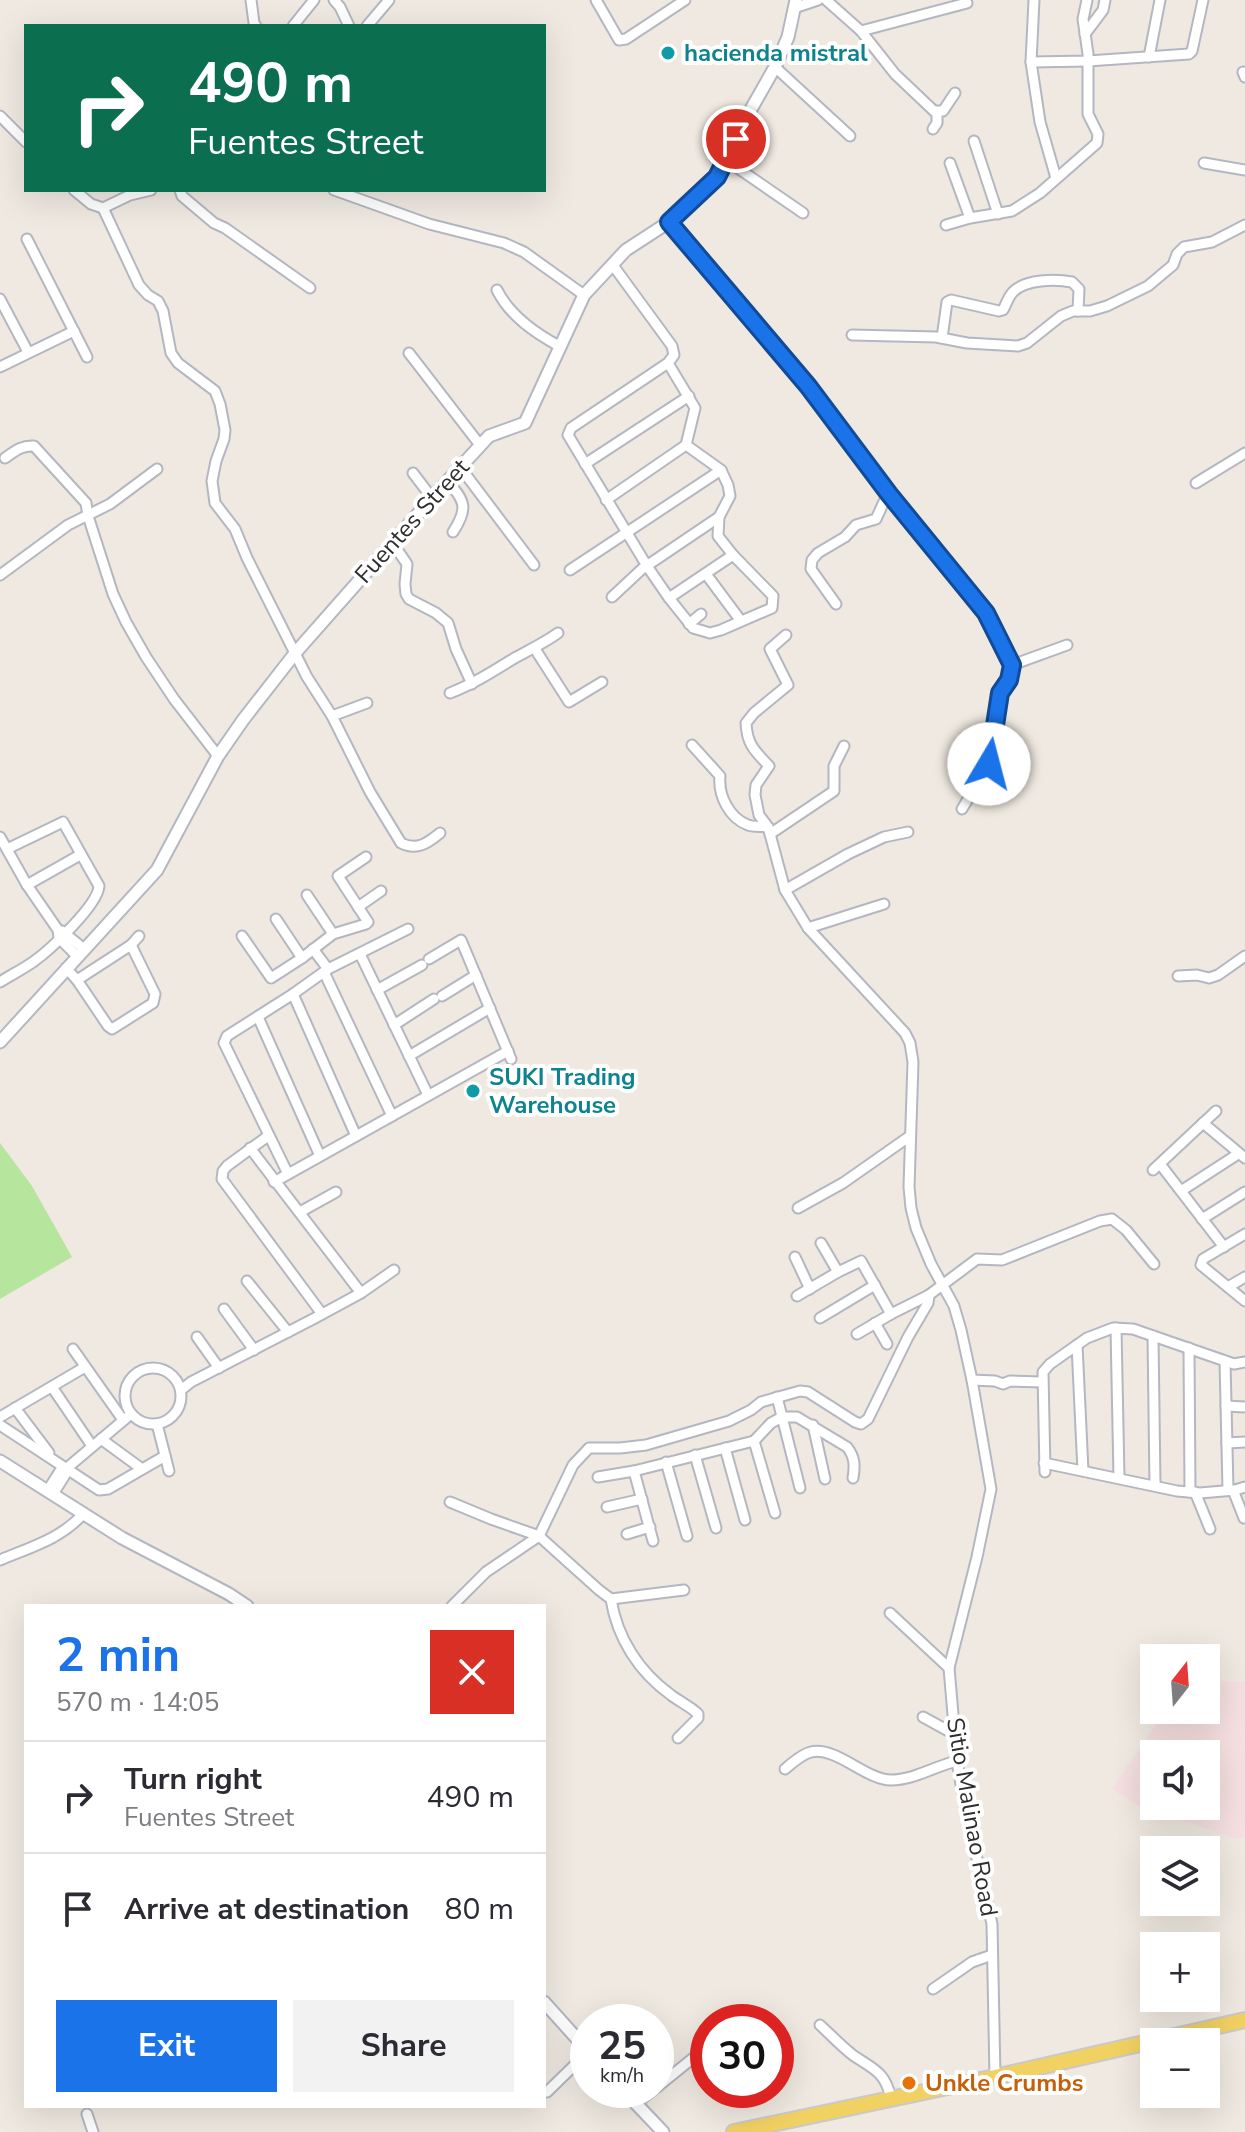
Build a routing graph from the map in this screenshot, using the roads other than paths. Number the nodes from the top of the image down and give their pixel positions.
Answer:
1 (251, 0) edge
2 (314, 0) edge
3 (334, 0) edge
4 (389, 0) edge
5 (685, 0) edge
6 (818, 0) edge
7 (826, 0) edge
8 (1034, 0) edge
9 (1087, 0) edge
10 (1105, 0) edge
11 (1160, 0) edge
12 (1203, 0) edge
13 (601, 2) edge
14 (967, 3) dead end
15 (795, 4) edge
16 (255, 24) edge
17 (295, 24) edge
18 (348, 24) edge
19 (369, 24) edge
20 (861, 31) junction
21 (1085, 34) junction
22 (1149, 57) junction
23 (1088, 61) junction
24 (1031, 62) junction
25 (775, 67) junction
26 (955, 93) dead end
27 (937, 112) junction
28 (0, 116) edge
29 (933, 129) dead end
30 (850, 136) dead end
31 (24, 140) edge
32 (974, 141) dead end
33 (726, 160) junction
34 (950, 163) dead end
35 (1204, 163) dead end
36 (1245, 170) edge
37 (1056, 178) junction
38 (76, 192) edge
39 (143, 192) edge
40 (181, 192) edge
41 (340, 192) edge
42 (103, 208) junction
43 (803, 213) dead end
44 (998, 214) junction
45 (970, 218) junction
46 (669, 222) junction
47 (946, 225) dead end
48 (1245, 225) edge
49 (27, 239) dead end
50 (612, 264) junction
51 (310, 288) dead end
52 (497, 290) dead end
53 (584, 295) junction
54 (0, 299) edge
55 (1078, 311) junction
56 (74, 331) junction
57 (852, 335) dead end
58 (942, 338) junction
59 (559, 346) junction
60 (28, 352) junction
61 (409, 353) dead end
62 (87, 357) dead end
63 (668, 363) junction
64 (0, 367) edge
65 (689, 396) junction
66 (480, 445) junction
67 (686, 445) junction
68 (1245, 453) edge
69 (5, 458) dead end
70 (585, 464) junction
71 (460, 467) junction
72 (157, 469) dead end
73 (721, 470) junction
74 (413, 473) dead end
75 (447, 481) junction
76 (1196, 483) dead end
77 (888, 493) junction
78 (432, 498) junction
79 (606, 500) junction
80 (88, 516) junction
81 (719, 517) junction
82 (453, 532) dead end
83 (627, 532) junction
84 (392, 542) junction
85 (733, 555) junction
86 (534, 565) dead end
87 (647, 566) junction
88 (570, 570) dead end
89 (706, 574) junction
90 (0, 575) edge
91 (612, 597) dead end
92 (669, 598) junction
93 (836, 604) dead end
94 (701, 614) dead end
95 (741, 621) junction
96 (689, 624) junction
97 (558, 633) dead end
98 (786, 635) dead end
99 (1067, 645) dead end
100 (535, 649) junction
101 (296, 652) junction
102 (1012, 665) junction
103 (602, 682) dead end
104 (472, 684) junction
105 (450, 693) dead end
106 (367, 703) dead end
107 (332, 716) junction
108 (692, 745) dead end
109 (844, 746) dead end
110 (218, 756) junction
111 (962, 809) dead end
112 (769, 830) junction
113 (908, 832) dead end
114 (440, 833) dead end
115 (0, 837) edge
116 (7, 849) junction
117 (80, 855) junction
118 (366, 857) dead end
119 (27, 885) junction
120 (785, 890) junction
121 (381, 891) dead end
122 (307, 895) dead end
123 (884, 904) dead end
124 (358, 907) junction
125 (276, 919) dead end
126 (808, 928) junction
127 (408, 929) dead end
128 (61, 934) junction
129 (333, 934) junction
130 (139, 936) dead end
131 (242, 936) dead end
132 (131, 945) junction
133 (313, 949) junction
134 (81, 953) junction
135 (360, 954) junction
136 (1245, 956) edge
137 (302, 958) junction
138 (66, 968) junction
139 (326, 970) junction
140 (476, 975) junction
141 (1178, 976) dead end
142 (77, 980) junction
143 (0, 982) edge
144 (377, 990) junction
145 (293, 994) junction
146 (490, 1008) junction
147 (258, 1017) junction
148 (394, 1025) junction
149 (0, 1042) edge
150 (409, 1056) junction
151 (428, 1095) junction
152 (1216, 1111) dead end
153 (392, 1116) junction
154 (1203, 1123) junction
155 (268, 1136) junction
156 (356, 1136) junction
157 (910, 1136) junction
158 (250, 1148) junction
159 (320, 1156) junction
160 (1242, 1156) edge
161 (288, 1174) junction
162 (274, 1182) junction
163 (1181, 1191) junction
164 (336, 1192) dead end
165 (1245, 1192) edge
166 (798, 1208) dead end
167 (300, 1212) junction
168 (1202, 1219) junction
169 (1245, 1234) edge
170 (821, 1243) dead end
171 (1224, 1247) junction
172 (795, 1257) dead end
173 (1154, 1264) dead end
174 (394, 1270) dead end
175 (838, 1272) junction
176 (1245, 1277) edge
177 (247, 1281) dead end
178 (875, 1285) junction
179 (942, 1285) junction
180 (1228, 1287) junction
181 (810, 1289) junction
182 (361, 1293) junction
183 (929, 1295) junction
184 (797, 1296) dead end
185 (1245, 1301) edge
186 (224, 1309) dead end
187 (322, 1314) junction
188 (891, 1314) junction
189 (820, 1318) dead end
190 (875, 1323) junction
191 (1116, 1328) junction
192 (288, 1332) junction
193 (857, 1334) dead end
194 (1153, 1336) junction
195 (197, 1337) dead end
196 (887, 1344) dead end
197 (1077, 1345) junction
198 (1189, 1348) junction
199 (73, 1349) dead end
200 (254, 1350) junction
201 (1225, 1361) junction
202 (1245, 1362) edge
203 (85, 1367) junction
204 (219, 1368) junction
205 (972, 1380) junction
206 (1042, 1382) junction
207 (52, 1387) junction
208 (181, 1390) junction
209 (777, 1397) junction
210 (1226, 1406) junction
211 (1245, 1407) edge
212 (15, 1408) junction
213 (0, 1417) edge
214 (127, 1417) junction
215 (782, 1417) junction
216 (157, 1424) junction
217 (0, 1425) edge
218 (813, 1425) junction
219 (754, 1441) junction
220 (96, 1442) junction
221 (1245, 1442) edge
222 (1227, 1443) junction
223 (725, 1448) junction
224 (695, 1455) junction
225 (165, 1456) junction
226 (53, 1458) junction
227 (0, 1461) edge
228 (666, 1462) junction
229 (67, 1468) junction
230 (142, 1469) junction
231 (169, 1471) dead end
232 (634, 1471) junction
233 (1083, 1471) junction
234 (598, 1477) dead end
235 (853, 1478) dead end
236 (1119, 1478) junction
237 (825, 1479) dead end
238 (1155, 1485) junction
239 (1245, 1487) edge
240 (800, 1488) dead end
241 (1230, 1490) junction
242 (50, 1492) junction
243 (1193, 1492) junction
244 (642, 1499) junction
245 (450, 1502) dead end
246 (607, 1507) dead end
247 (84, 1513) junction
248 (775, 1513) dead end
249 (1244, 1518) edge
250 (745, 1520) dead end
251 (650, 1527) junction
252 (716, 1528) dead end
253 (1210, 1529) dead end
254 (627, 1534) dead end
255 (539, 1536) junction
256 (687, 1536) dead end
257 (653, 1541) dead end
258 (0, 1560) edge
259 (684, 1590) dead end
260 (611, 1599) junction
261 (244, 1604) edge
262 (454, 1604) edge
263 (890, 1613) dead end
264 (949, 1668) junction
265 (923, 1717) dead end
266 (954, 1734) junction
267 (678, 1738) dead end
268 (957, 1761) junction
269 (785, 1769) dead end
270 (992, 1955) junction
271 (933, 1989) dead end
272 (546, 2004) edge
273 (1245, 2020) edge
274 (820, 2025) dead end
275 (570, 2032) edge
276 (690, 2061) edge
277 (570, 2070) edge
278 (674, 2074) edge
279 (995, 2077) junction
280 (547, 2092) dead end
281 (891, 2099) junction
282 (639, 2108) edge
283 (87, 2114) dead end
284 (93, 2132) edge
285 (663, 2132) edge
286 (734, 2132) edge

1 - 16 street
2 - 17 street
3 - 18 street
4 - 19 street
5 - 13 street
6 - 15 street
7 - 20 street
8 - 24 street
9 - 21 street
10 - 21 street
11 - 22 street
12 - 22 street
14 - 20 street
15 - 25 street, Fuentes Street
20 - 27 street
21 - 23 street
22 - 23 street
23 - 24 street
23 - 37 street
24 - 37 street
25 - 30 street
25 - 33 street, Fuentes Street
26 - 27 street
27 - 29 street
28 - 31 street
32 - 44 street
33 - 43 street
33 - 46 street, Fuentes Street
34 - 45 street
35 - 36 street
37 - 44 street
38 - 42 street
39 - 42 street
40 - 51 street
41 - 53 street
42 - 101 street
44 - 45 street
45 - 47 street
46 - 50 street, Fuentes Street
46 - 77 street
48 - 55 street
49 - 56 street
50 - 53 street, Fuentes Street
50 - 63 street
52 - 59 street
53 - 59 street, Fuentes Street
54 - 60 street
55 - 58 street
55 - 58 street
56 - 60 street
56 - 62 street
57 - 58 street
59 - 66 street, Fuentes Street
60 - 64 street
61 - 66 street
63 - 65 street
63 - 70 street
65 - 67 street
65 - 70 street
66 - 71 street, Fuentes Street
67 - 73 street
67 - 79 street
68 - 76 street
69 - 80 street
70 - 79 street
71 - 75 street, Fuentes Street
71 - 86 street
72 - 80 street
73 - 81 street
73 - 83 street
74 - 78 street
75 - 78 street, Fuentes Street
75 - 82 street
77 - 93 street
77 - 102 street
78 - 84 street, Fuentes Street
79 - 83 street
80 - 90 street
80 - 110 street
81 - 85 street
81 - 87 street
83 - 87 street
83 - 88 street
84 - 101 street, Fuentes Street
84 - 104 street
85 - 89 street
85 - 95 street
87 - 91 street
87 - 92 street
89 - 92 street
89 - 95 street
92 - 96 street
94 - 96 street
95 - 96 street
97 - 100 street
98 - 112 street, Sitio Malinao Road
99 - 102 street
100 - 103 street
100 - 104 street
101 - 107 street
101 - 110 street, Fuentes Street
102 - 111 street
104 - 105 street
106 - 107 street
107 - 114 street
108 - 112 street
109 - 112 street
110 - 134 street, Fuentes Street
112 - 120 street, Sitio Malinao Road
113 - 120 street
115 - 116 street
116 - 117 street
116 - 119 street
117 - 119 street
117 - 128 street
118 - 124 street
119 - 128 street
120 - 126 street, Sitio Malinao Road
121 - 124 street
122 - 129 street
123 - 126 street
124 - 129 street
125 - 137 street
126 - 157 street, Sitio Malinao Road
127 - 135 street
128 - 134 street
128 - 143 street
129 - 133 street
130 - 132 street
131 - 137 street
132 - 142 street
132 - 142 street
133 - 137 street
133 - 139 street
134 - 138 street, Fuentes Street
135 - 139 street
135 - 144 street
136 - 141 street
138 - 142 street
138 - 149 street, Fuentes Street
139 - 145 street
139 - 153 street
140 - 144 street
140 - 146 street
140 - 148 street
144 - 148 street
145 - 147 street
145 - 156 street
146 - 150 street
146 - 151 street
147 - 155 street
147 - 159 street
148 - 150 street
150 - 151 street
151 - 153 street
152 - 154 street
153 - 156 street
154 - 160 street
154 - 163 street
155 - 158 street
155 - 161 street
156 - 159 street
157 - 166 street
157 - 179 street, Sitio Malinao Road
158 - 162 street
158 - 187 street
159 - 161 street
160 - 163 street
161 - 162 street
162 - 167 street
163 - 168 street
164 - 167 street
165 - 168 street
167 - 182 street
168 - 171 street
169 - 171 street
170 - 175 street
171 - 180 street
172 - 181 street
173 - 179 street
174 - 182 street
175 - 178 street
175 - 181 street
176 - 180 street
177 - 192 street
178 - 188 street
178 - 189 street
179 - 183 street
179 - 205 street, Sitio Malinao Road
180 - 185 street
181 - 184 street
182 - 187 street
183 - 188 street
183 - 209 street
186 - 200 street
187 - 192 street
188 - 190 street
190 - 193 street
190 - 196 street
191 - 194 street
191 - 197 street
191 - 236 street
192 - 200 street
194 - 198 street
194 - 238 street
195 - 204 street
197 - 206 street
197 - 233 street
198 - 201 street
198 - 243 street
199 - 203 street
200 - 204 street
201 - 202 street
201 - 210 street
203 - 207 street
203 - 214 street
204 - 208 street
205 - 206 street
205 - 264 street, Sitio Malinao Road
206 - 233 street
207 - 212 street
207 - 220 street
208 - 214 street
208 - 216 street
209 - 215 street
209 - 255 street
210 - 211 street
210 - 222 street
212 - 213 street
212 - 226 street
214 - 216 street
214 - 220 street
215 - 218 street
215 - 219 street
215 - 240 street
216 - 225 street
217 - 226 street
218 - 235 street
218 - 237 street
219 - 223 street
219 - 248 street
220 - 229 street
220 - 230 street
221 - 222 street
222 - 241 street
223 - 224 street
223 - 250 street
224 - 228 street
224 - 252 street
225 - 230 street
225 - 231 street
226 - 229 street
227 - 242 street
228 - 232 street
228 - 256 street
229 - 230 street
229 - 242 street
232 - 234 street
232 - 244 street
233 - 236 street
236 - 238 street
238 - 243 street
239 - 241 street
241 - 243 street
241 - 249 street
242 - 247 street
243 - 253 street
244 - 246 street
244 - 251 street
245 - 255 street
247 - 258 street
247 - 261 street
251 - 254 street
251 - 257 street
255 - 260 street
255 - 262 street
259 - 260 street
260 - 267 street
263 - 264 street
264 - 266 street, Sitio Malinao Road
265 - 266 street
266 - 268 street, Sitio Malinao Road
268 - 269 street
268 - 270 street, Sitio Malinao Road
270 - 271 street
270 - 279 street, Sitio Malinao Road
272 - 275 street
273 - 279 main road
274 - 281 street
276 - 278 street
277 - 280 street
279 - 281 main road
281 - 286 main road
282 - 285 street
283 - 284 street

